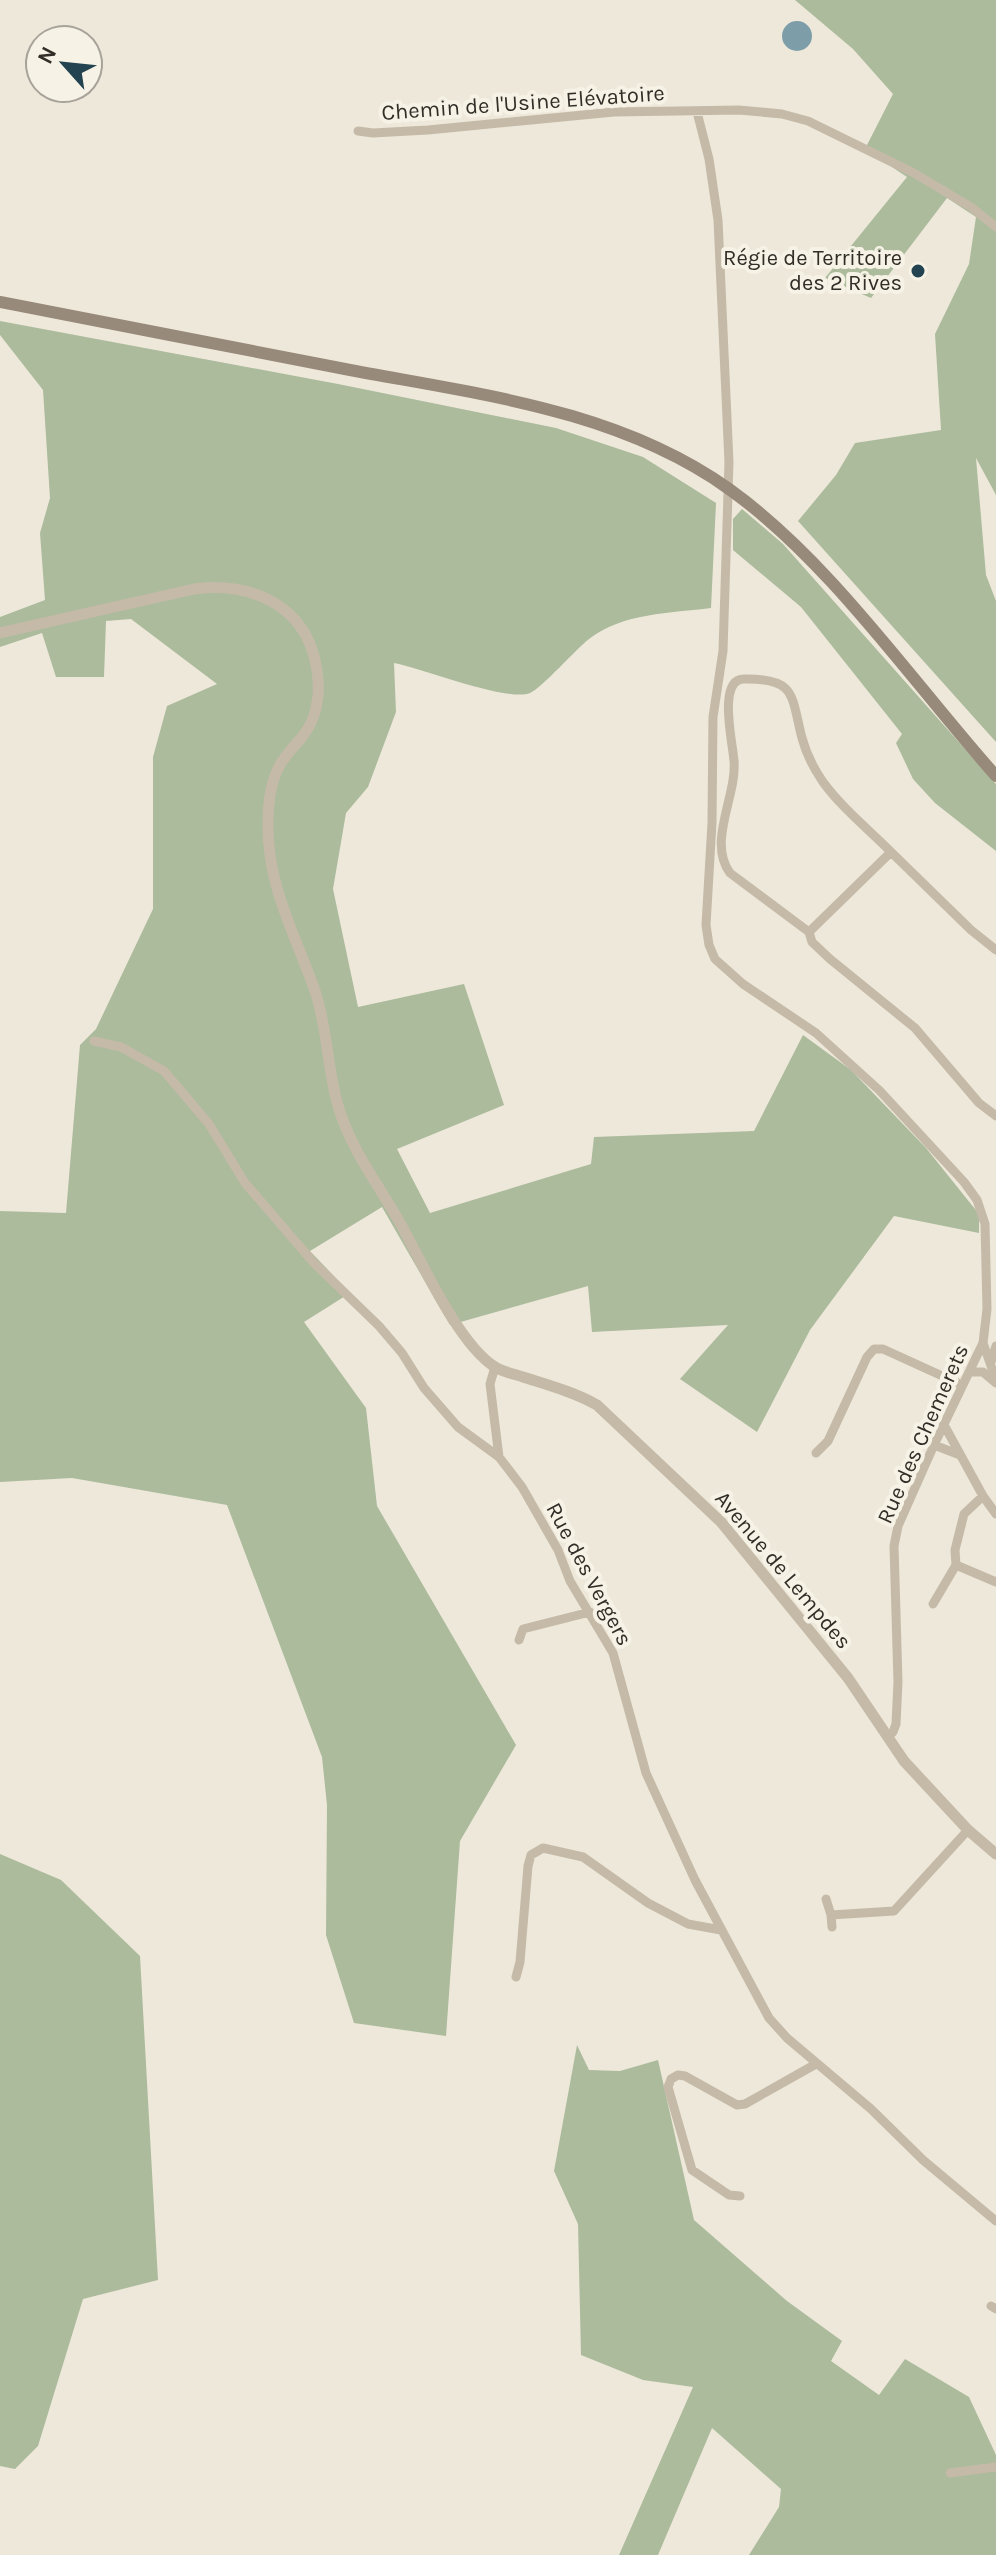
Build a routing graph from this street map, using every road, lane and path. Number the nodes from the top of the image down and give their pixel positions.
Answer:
1 (697, 112) junction
2 (358, 131) dead end
3 (996, 227) edge
4 (0, 302) edge
5 (729, 489) junction
6 (0, 633) edge
7 (996, 776) edge
8 (891, 852) junction
9 (809, 932) junction
10 (996, 950) edge
11 (94, 1041) dead end
12 (996, 1116) edge
13 (983, 1343) junction
14 (996, 1346) edge
15 (976, 1357) junction
16 (990, 1362) junction
17 (495, 1367) junction
18 (969, 1372) junction
19 (996, 1381) edge
20 (962, 1385) junction
21 (943, 1423) junction
22 (934, 1445) junction
23 (816, 1453) dead end
24 (961, 1455) junction
25 (499, 1457) junction
26 (983, 1496) junction
27 (996, 1514) edge
28 (956, 1565) junction
29 (996, 1582) edge
30 (933, 1604) dead end
31 (590, 1612) junction
32 (519, 1640) dead end
33 (887, 1737) junction
34 (968, 1830) junction
35 (996, 1854) edge
36 (826, 1899) dead end
37 (831, 1915) junction
38 (832, 1927) dead end
39 (721, 1930) junction
40 (516, 1977) dead end
41 (816, 2064) junction
42 (740, 2196) dead end
43 (996, 2221) edge
44 (996, 2467) edge
45 (950, 2473) dead end

1 - 2 street, Chemin de l'Usine Elévatoire
1 - 3 street, Chemin de l'Usine Elévatoire
1 - 5 street, Rue des Chemerets
4 - 5 main road
5 - 7 main road
5 - 13 street, Rue des Chemerets
6 - 17 street
8 - 9 street
8 - 9 street
8 - 10 street
9 - 12 street
11 - 25 street, Rue des Vergers
13 - 15 street, Rue des Chemerets
13 - 16 street
14 - 16 street
15 - 16 street
15 - 18 street, Rue des Chemerets
16 - 19 street
17 - 25 street
17 - 33 street, Avenue de Lempdes
18 - 19 street
18 - 20 street, Rue des Chemerets
20 - 21 street, Rue des Chemerets
20 - 23 street
21 - 22 street, Rue des Chemerets
21 - 24 street
22 - 24 street
22 - 33 street, Rue des Chemerets
24 - 26 street
25 - 31 street, Rue des Vergers
26 - 27 street
26 - 28 street
28 - 29 street
28 - 30 street
31 - 32 street
31 - 39 street, Rue des Vergers
33 - 34 street, Avenue de Lempdes
34 - 35 street, Avenue de Lempdes
34 - 37 street
36 - 37 street
37 - 38 street
39 - 40 street
39 - 41 street, Rue des Vergers
41 - 42 street
41 - 43 street, Rue des Vergers
44 - 45 street

